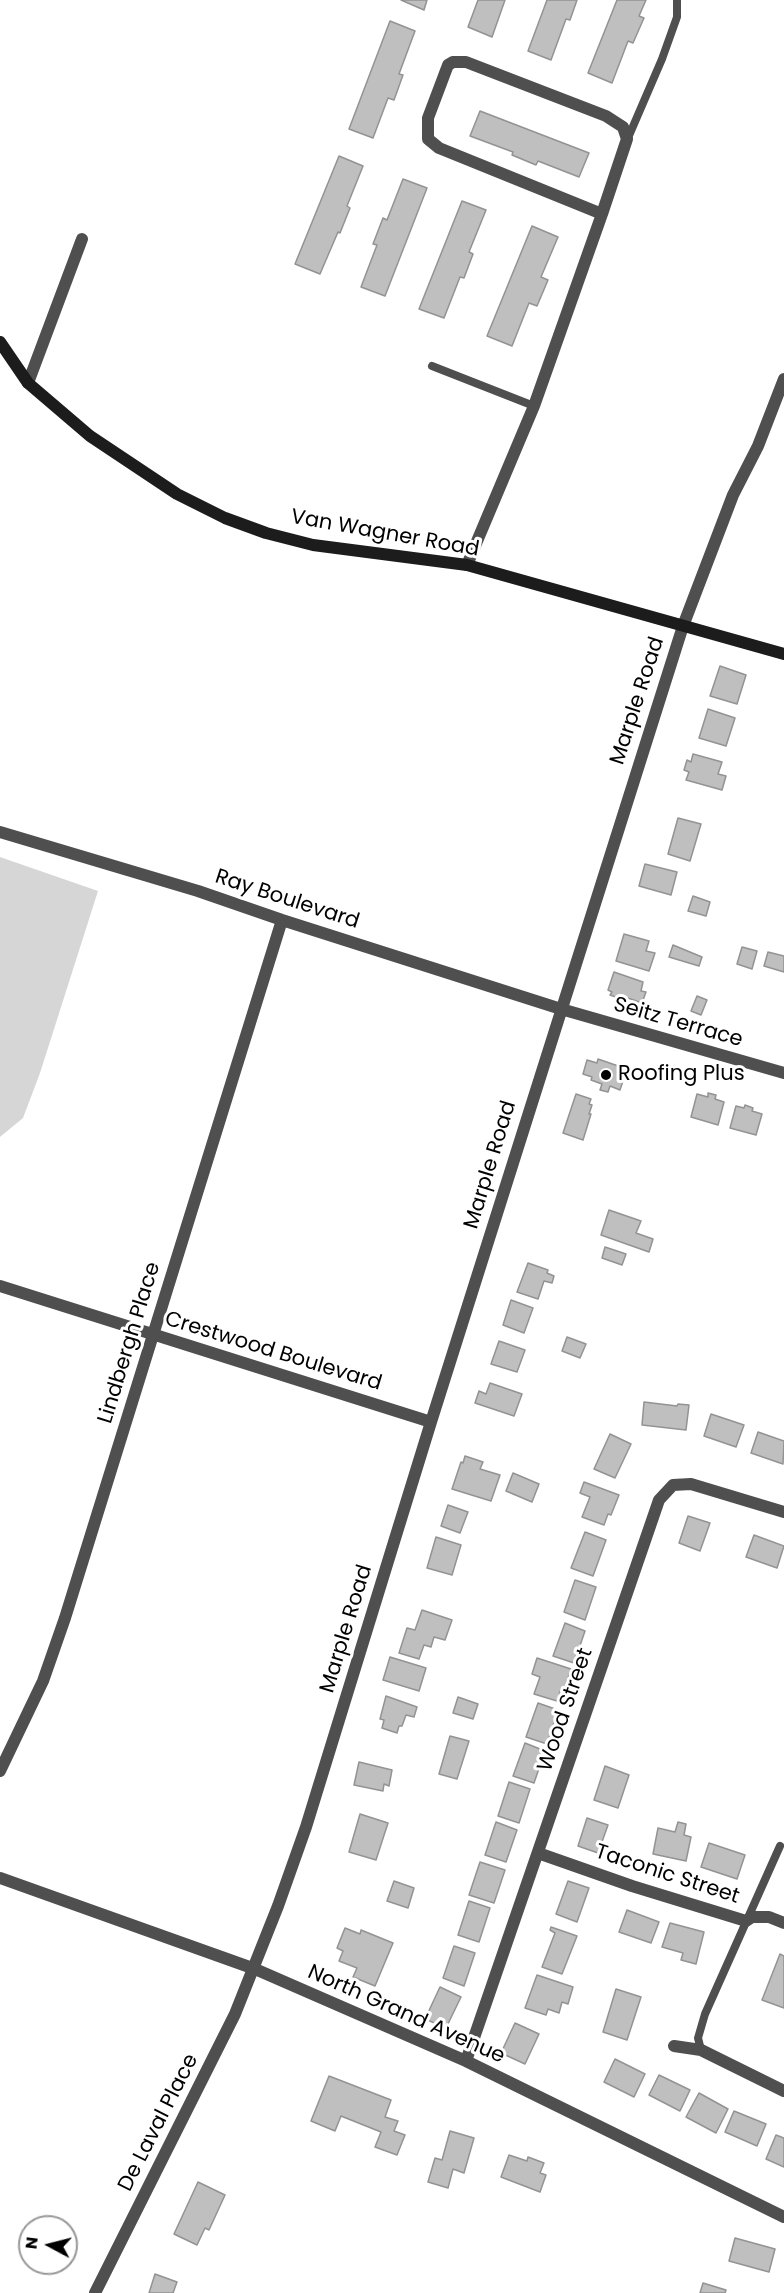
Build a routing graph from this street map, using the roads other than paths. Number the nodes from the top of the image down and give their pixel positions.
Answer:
1 (677, 0) edge
2 (627, 140) junction
3 (602, 214) junction
4 (82, 239) dead end
5 (0, 342) edge
6 (432, 366) dead end
7 (784, 379) edge
8 (28, 382) junction
9 (534, 406) junction
10 (467, 566) junction
11 (683, 626) junction
12 (784, 654) edge
13 (0, 832) edge
14 (282, 920) junction
15 (561, 1009) junction
16 (784, 1073) edge
17 (0, 1286) edge
18 (154, 1335) junction
19 (431, 1422) junction
20 (784, 1512) edge
21 (0, 1771) edge
22 (780, 1846) dead end
23 (538, 1853) junction
24 (0, 1878) edge
25 (746, 1921) junction
26 (784, 1923) edge
27 (255, 1969) junction
28 (674, 2046) dead end
29 (701, 2050) junction
30 (466, 2061) junction
31 (784, 2091) edge
32 (784, 2217) edge
33 (95, 2293) edge

1 - 2 lane
2 - 3 street
2 - 3 street
3 - 9 street
4 - 8 street
5 - 8 street, Van Wagner Road
6 - 9 lane
7 - 11 street, Marple Road
8 - 10 street, Van Wagner Road
9 - 10 street
10 - 11 street, Van Wagner Road
11 - 12 street, Van Wagner Road
11 - 15 street, Marple Road
13 - 14 street, Ray Boulevard
14 - 15 street, Ray Boulevard
14 - 18 street, Lindbergh Place
15 - 16 street, Seitz Terrace
15 - 19 street, Marple Road
17 - 18 street, Crestwood Boulevard
18 - 19 street, Crestwood Boulevard
18 - 21 street, Lindbergh Place
19 - 27 street, Marple Road
20 - 23 street, Wood Street
22 - 25 lane
23 - 25 street, Taconic Street
23 - 30 street, Wood Street
24 - 27 street, North Grand Avenue
25 - 26 street, Taconic Street
25 - 29 lane
27 - 30 street, North Grand Avenue
27 - 33 street, De Laval Place
28 - 29 street
29 - 31 street
30 - 32 street, North Grand Avenue

